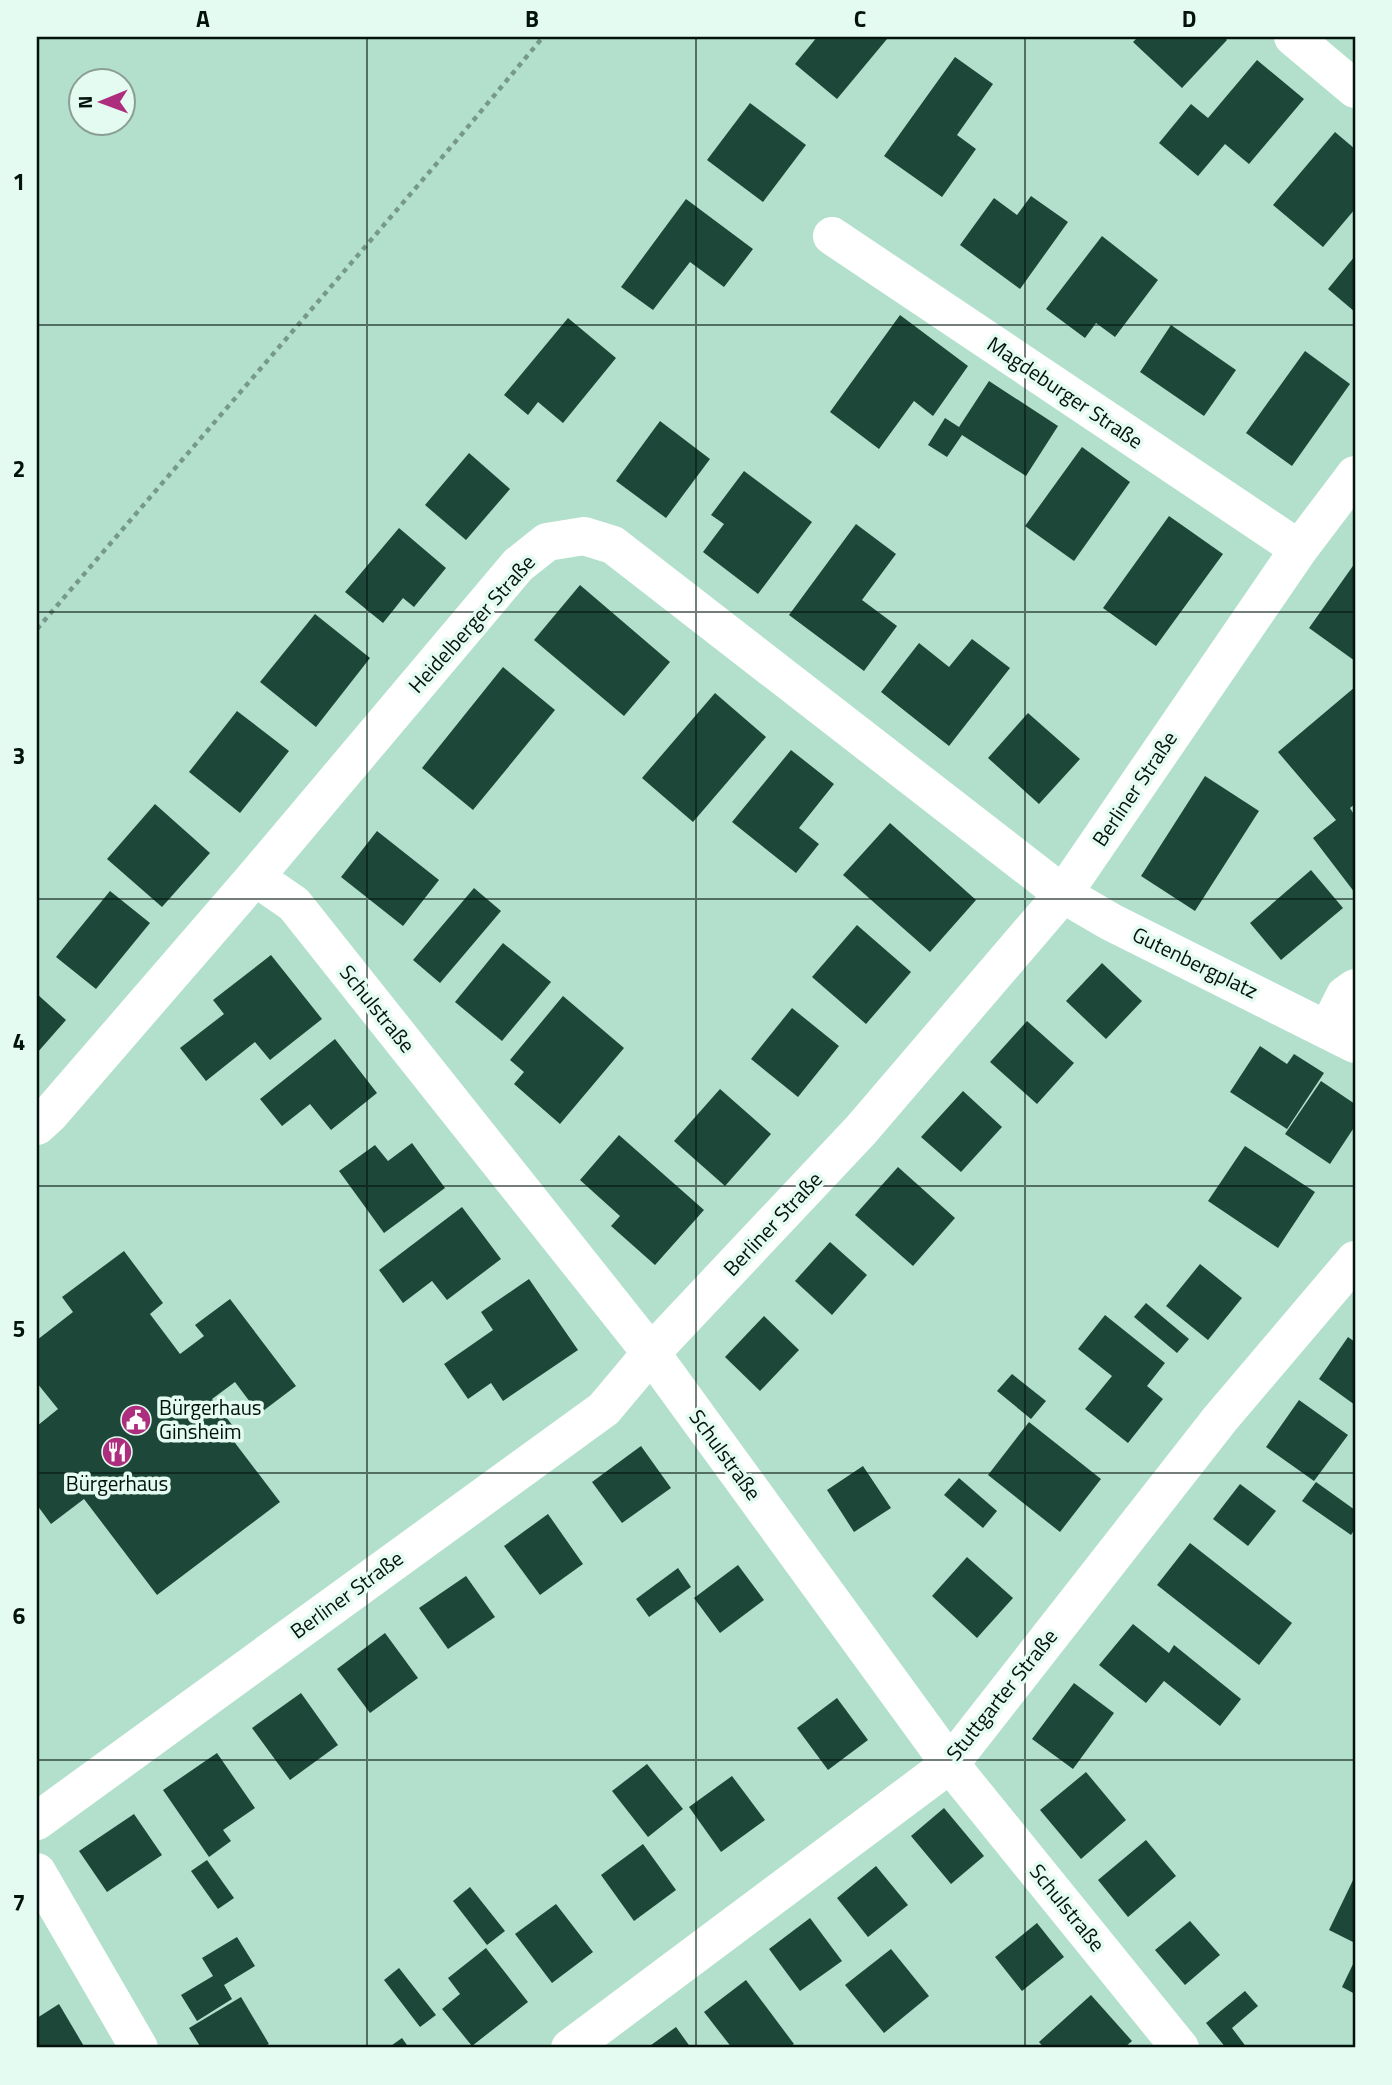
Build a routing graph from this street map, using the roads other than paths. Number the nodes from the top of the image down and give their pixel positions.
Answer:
1 (1293, 37) edge
2 (1355, 89) edge
3 (832, 236) dead end
4 (1355, 475) edge
5 (1299, 549) junction
6 (255, 877) junction
7 (1063, 894) junction
8 (1355, 988) edge
9 (1342, 1037) edge
10 (37, 1126) edge
11 (1355, 1260) edge
12 (651, 1353) junction
13 (950, 1763) junction
14 (37, 1821) edge
15 (37, 1872) edge
16 (139, 2048) edge
17 (570, 2048) edge
18 (1180, 2048) edge

1 - 2 street
3 - 5 street, Magdeburger Straße
4 - 5 street, Berliner Straße
5 - 7 street, Berliner Straße
6 - 7 street, Heidelberger Straße
6 - 10 street, Heidelberger Straße
6 - 12 street, Schulstraße
7 - 9 street, Gutenbergplatz
7 - 12 street, Berliner Straße
8 - 9 street, Gutenbergplatz
11 - 13 street, Stuttgarter Straße
12 - 13 street, Schulstraße
12 - 14 street, Berliner Straße
13 - 17 street, Stuttgarter Straße
13 - 18 street, Schulstraße
15 - 16 street

